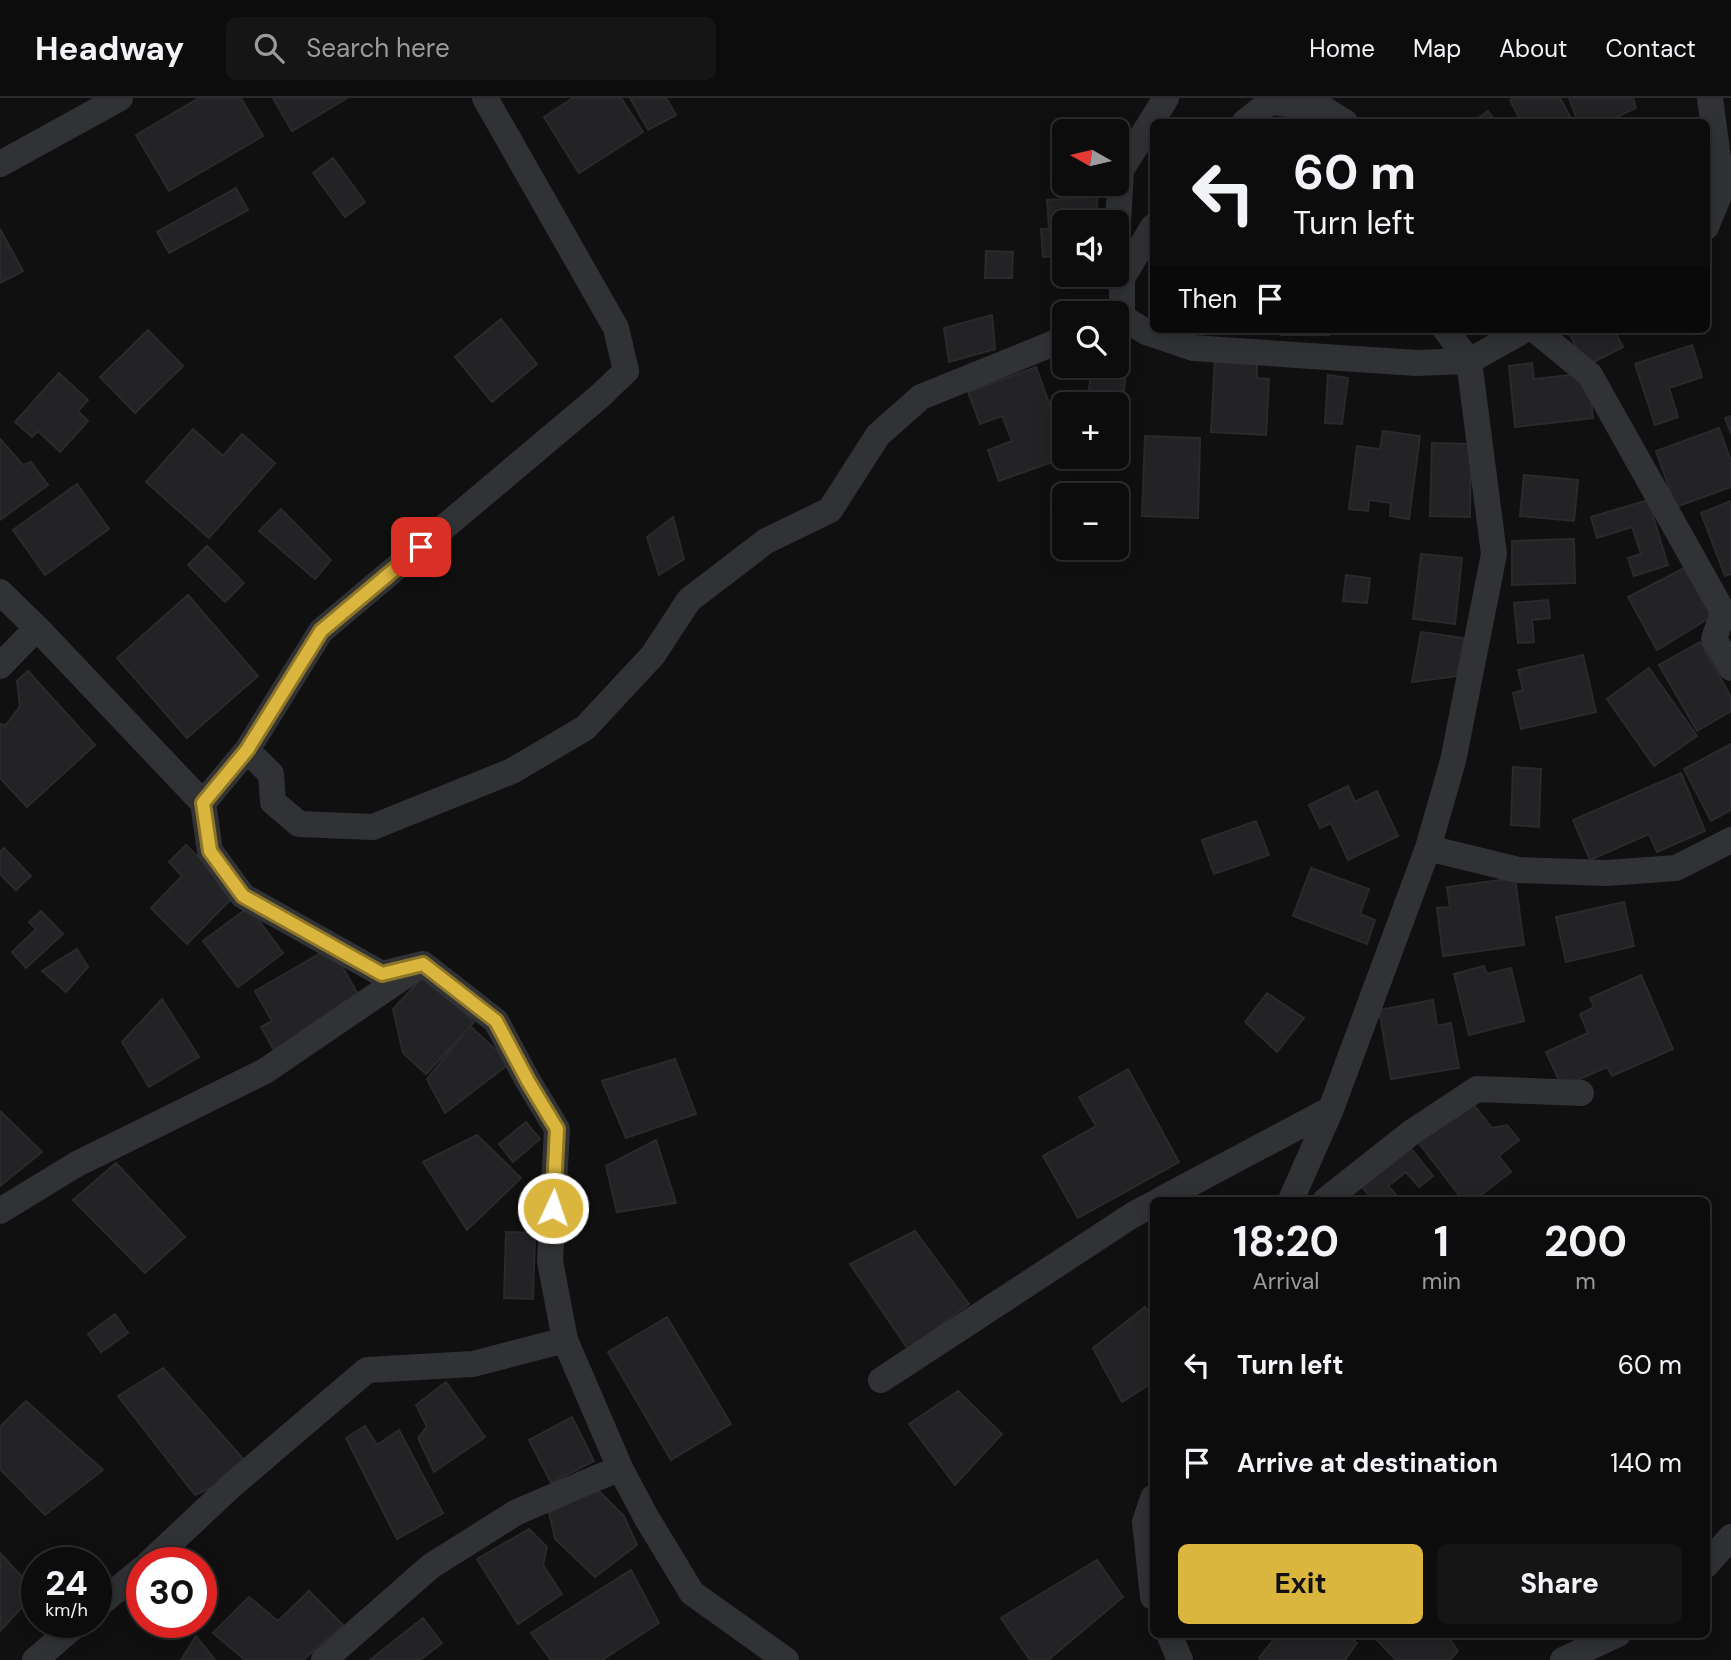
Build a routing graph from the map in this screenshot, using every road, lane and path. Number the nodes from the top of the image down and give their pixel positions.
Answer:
1 (120, 98) edge
2 (485, 98) edge
3 (1166, 98) edge
4 (1710, 98) edge
5 (1273, 100) edge
6 (1153, 119) edge
7 (1249, 119) edge
8 (1340, 119) edge
9 (1150, 124) edge
10 (0, 164) edge
11 (1727, 188) edge
12 (1119, 210) edge
13 (1710, 220) edge
14 (1150, 232) edge
15 (1129, 266) edge
16 (1129, 323) edge
17 (1448, 333) edge
18 (1519, 333) edge
19 (1539, 333) edge
20 (1052, 344) edge
21 (1469, 361) junction
22 (0, 592) edge
23 (37, 628) junction
24 (0, 666) edge
25 (1731, 668) edge
26 (247, 750) junction
27 (203, 803) junction
28 (1731, 839) edge
29 (1428, 848) junction
30 (423, 964) junction
31 (1581, 1093) dead end
32 (1331, 1110) junction
33 (1166, 1197) edge
34 (1292, 1197) edge
35 (1330, 1197) edge
36 (1150, 1206) edge
37 (0, 1211) edge
38 (565, 1340) junction
39 (881, 1380) dead end
40 (620, 1468) junction
41 (1150, 1507) edge
42 (1731, 1537) edge
43 (166, 1547) edge
44 (1710, 1560) edge
45 (1150, 1569) edge
46 (126, 1582) edge
47 (112, 1594) edge
48 (60, 1638) edge
49 (1171, 1638) edge
50 (1610, 1638) edge
51 (35, 1660) edge
52 (324, 1660) edge
53 (786, 1660) edge
54 (1180, 1660) edge
55 (1563, 1660) edge

1 - 10 street
2 - 26 street
3 - 6 street
4 - 11 street
5 - 7 street
5 - 8 street
9 - 12 street
11 - 13 street
14 - 15 street
16 - 21 street
17 - 21 street
18 - 21 street
19 - 25 street
20 - 26 street
21 - 29 street
22 - 23 street
23 - 24 street
23 - 27 street
26 - 27 street
27 - 30 street
28 - 29 street
29 - 32 street
30 - 37 street
30 - 38 street
31 - 35 street
32 - 33 street
32 - 34 street
36 - 39 street
38 - 40 street
38 - 43 street
40 - 52 street
40 - 53 street
41 - 45 street
42 - 44 street
46 - 47 street
48 - 51 street
49 - 54 street
50 - 55 street

